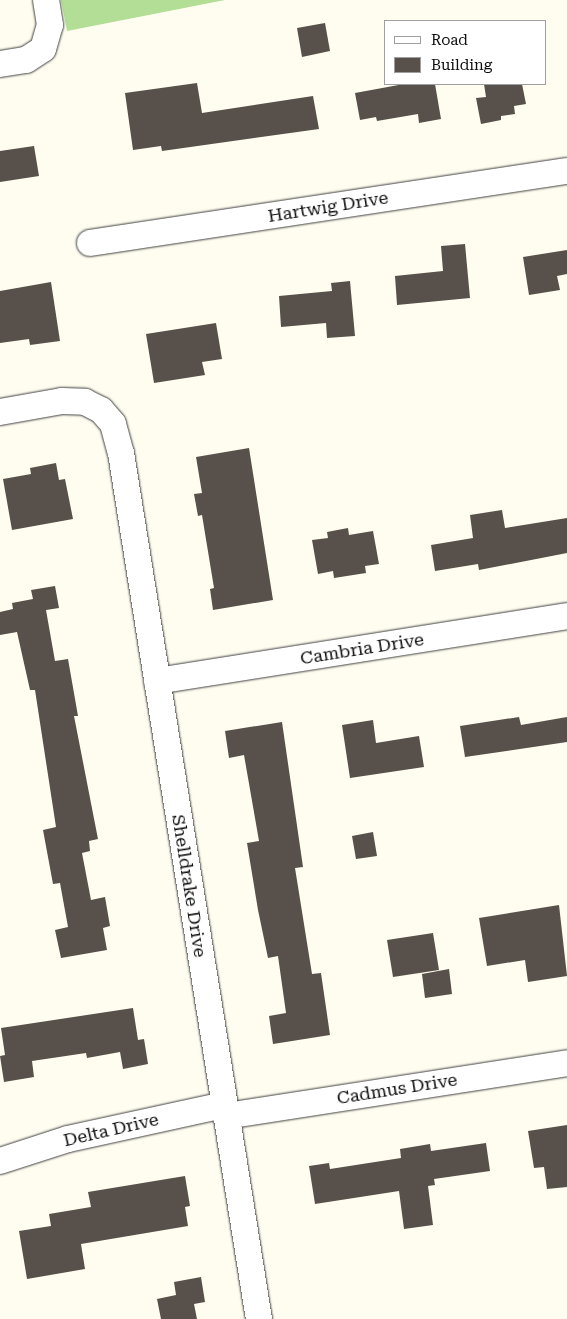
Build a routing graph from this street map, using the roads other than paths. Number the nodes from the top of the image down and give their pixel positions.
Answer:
1 (46, 0) edge
2 (0, 64) edge
3 (567, 171) edge
4 (90, 243) dead end
5 (0, 412) edge
6 (567, 616) edge
7 (157, 681) junction
8 (567, 1063) edge
9 (225, 1110) junction
10 (0, 1161) edge
11 (259, 1319) edge

1 - 2 street
3 - 4 street, Hartwig Drive
5 - 7 street, Shelldrake Drive
6 - 7 street, Cambria Drive
7 - 9 street, Shelldrake Drive
8 - 9 street, Cadmus Drive
9 - 10 street, Delta Drive
9 - 11 street, Shelldrake Drive

